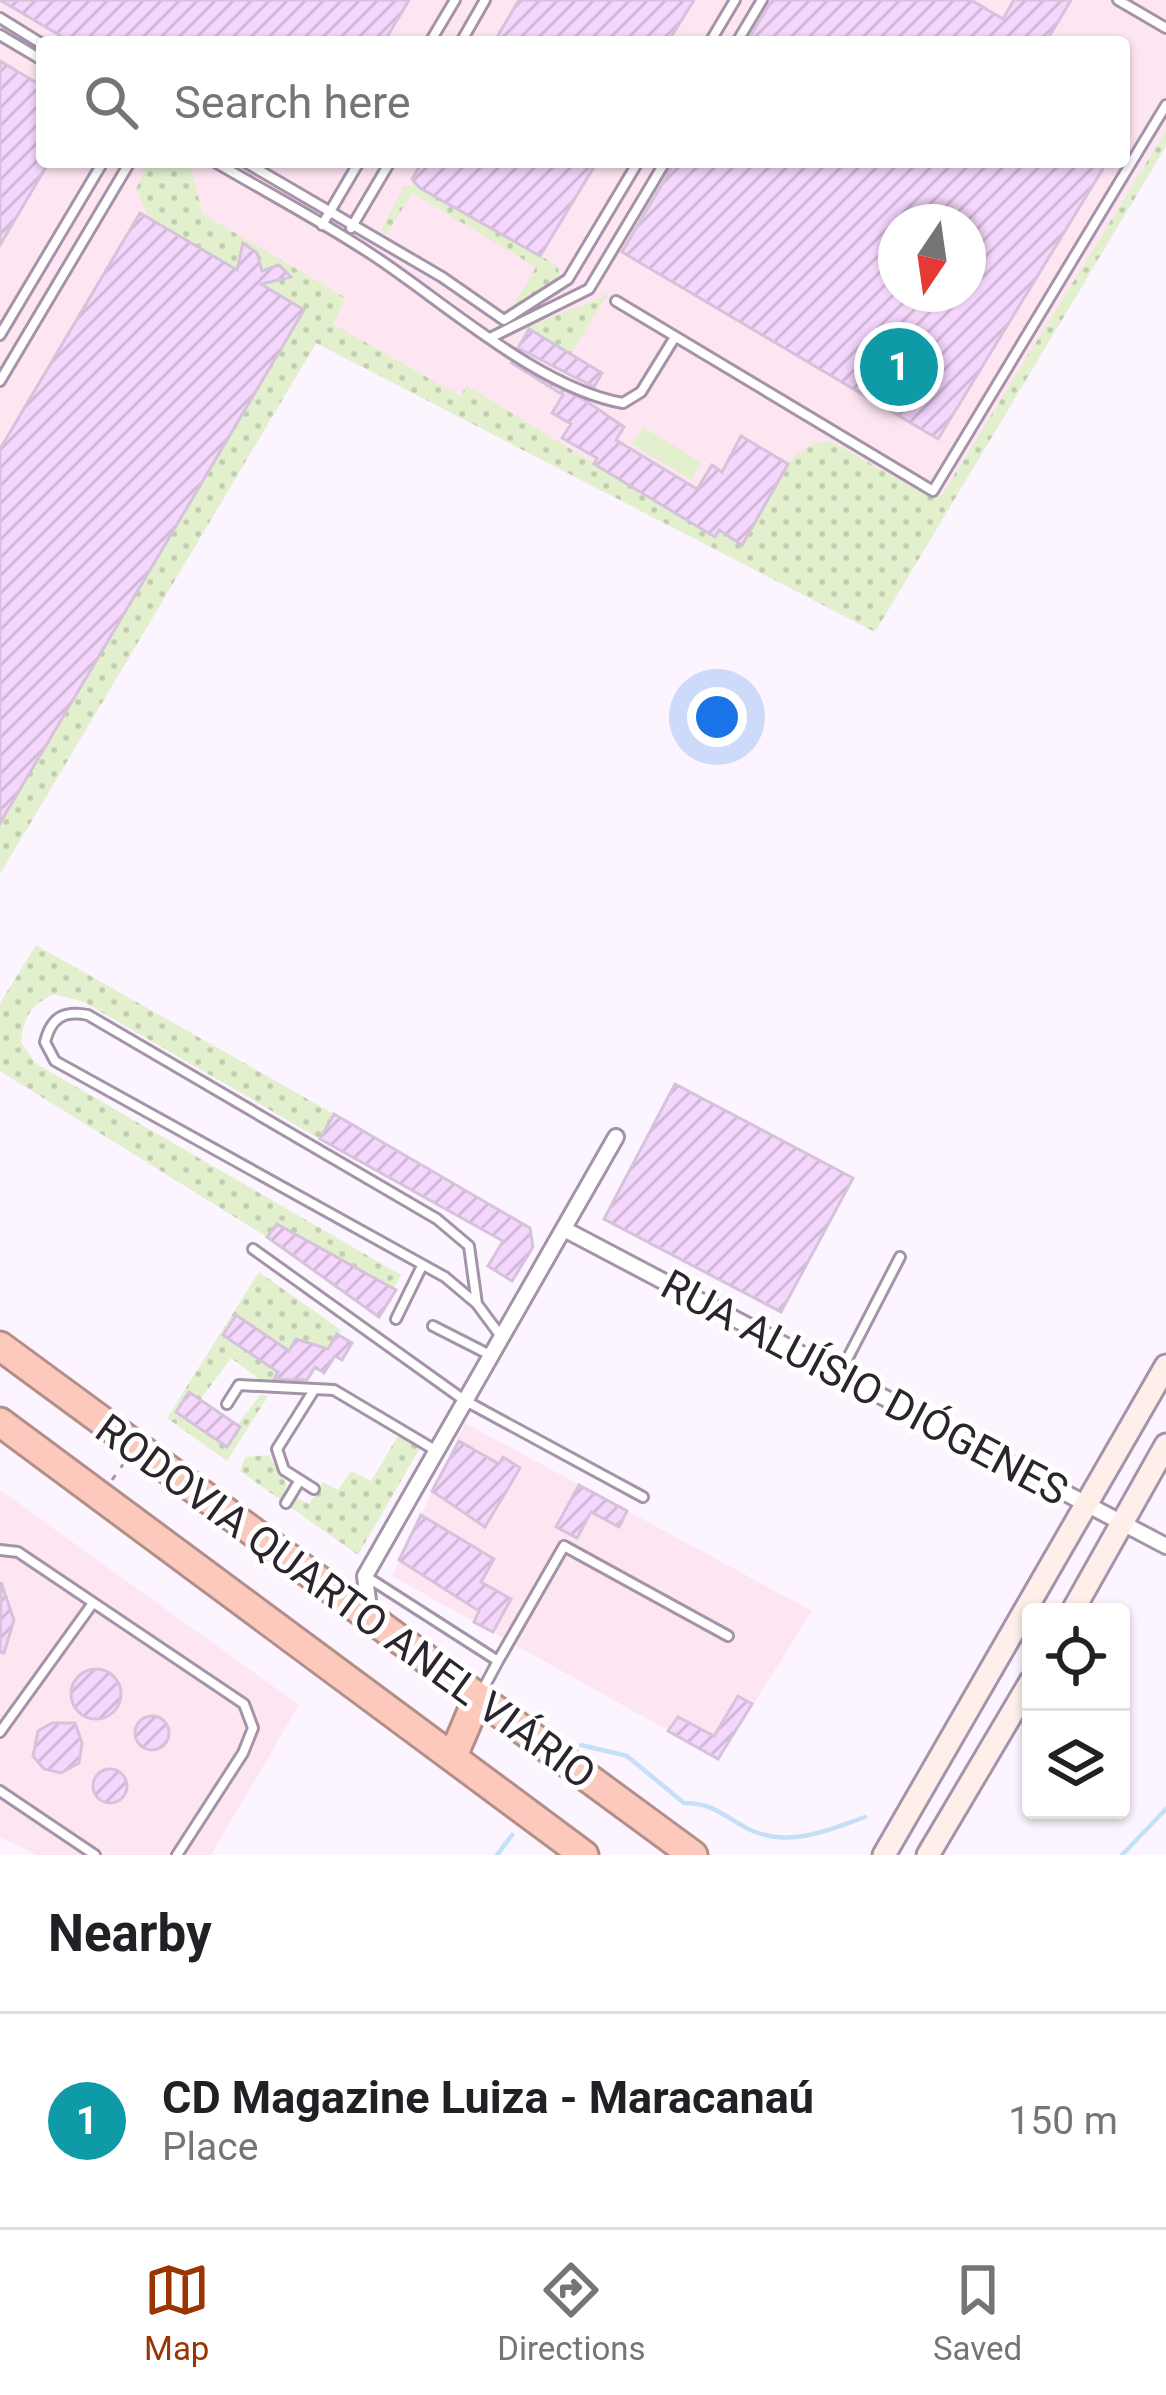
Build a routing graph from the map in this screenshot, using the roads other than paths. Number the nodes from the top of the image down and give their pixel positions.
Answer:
1 (455, 0) edge
2 (485, 0) edge
3 (735, 0) edge
4 (762, 0) edge
5 (1118, 0) edge
6 (0, 18) edge
7 (1166, 28) edge
8 (0, 35) edge
9 (434, 36) edge
10 (464, 36) edge
11 (714, 36) edge
12 (741, 36) edge
13 (36, 40) edge
14 (36, 56) edge
15 (1166, 105) edge
16 (1130, 164) edge
17 (99, 168) edge
18 (126, 168) edge
19 (225, 168) edge
20 (255, 168) edge
21 (355, 168) edge
22 (386, 168) edge
23 (634, 168) edge
24 (661, 168) edge
25 (1128, 168) edge
26 (329, 211) junction
27 (322, 225) junction
28 (353, 225) junction
29 (345, 238) junction
30 (616, 302) dead end
31 (0, 335) edge
32 (675, 337) junction
33 (491, 338) junction
34 (0, 381) edge
35 (616, 1137) dead end
36 (564, 1228) junction
37 (253, 1249) dead end
38 (900, 1257) dead end
39 (421, 1268) junction
40 (477, 1304) junction
41 (396, 1319) dead end
42 (434, 1326) dead end
43 (501, 1336) junction
44 (0, 1346) edge
45 (490, 1355) junction
46 (1166, 1366) edge
47 (839, 1374) junction
48 (315, 1389) junction
49 (464, 1400) junction
50 (227, 1404) dead end
51 (0, 1422) edge
52 (1166, 1445) edge
53 (435, 1450) junction
54 (300, 1480) junction
55 (314, 1489) dead end
56 (643, 1497) dead end
57 (286, 1503) dead end
58 (1086, 1504) junction
59 (1124, 1523) junction
60 (1166, 1546) edge
61 (0, 1550) edge
62 (365, 1576) junction
63 (93, 1603) junction
64 (1077, 1603) edge
65 (371, 1622) junction
66 (728, 1636) dead end
67 (498, 1661) junction
68 (1022, 1696) edge
69 (478, 1697) junction
70 (0, 1732) edge
71 (453, 1756) junction
72 (0, 1791) edge
73 (95, 1855) edge
74 (177, 1855) edge
75 (584, 1855) edge
76 (693, 1855) edge
77 (884, 1855) edge
78 (928, 1855) edge

1 - 9 lane
2 - 10 lane
3 - 11 lane
4 - 12 lane
5 - 7 lane
6 - 13 lane
8 - 14 lane
15 - 16 lane
17 - 31 lane
18 - 34 lane
19 - 27 lane
20 - 26 lane
21 - 26 lane
22 - 28 lane
23 - 28 lane
24 - 33 lane
25 - 32 lane
26 - 27 lane
26 - 28 lane
27 - 29 lane
28 - 29 lane
29 - 33 lane
30 - 32 lane
32 - 33 lane
35 - 36 street
36 - 43 street
36 - 47 street, RUA ALUÍSIO DIÓGENES
37 - 49 lane
38 - 47 lane
39 - 40 lane
39 - 40 lane
39 - 41 lane
40 - 43 lane
42 - 45 lane
43 - 45 street
44 - 65 highway, RODOVIA QUARTO ANEL VIÁRIO
45 - 49 street
46 - 58 street
47 - 58 street, RUA ALUÍSIO DIÓGENES
48 - 50 lane
48 - 53 lane
48 - 54 lane
49 - 53 street
49 - 56 lane
51 - 71 highway, RODOVIA QUARTO ANEL VIÁRIO
52 - 59 street
53 - 62 street
54 - 55 lane
54 - 57 lane
58 - 59 street, RUA ALUÍSIO DIÓGENES
58 - 77 street
59 - 60 street, RUA ALUÍSIO DIÓGENES
59 - 64 street
61 - 63 lane
62 - 65 street
62 - 67 lane
63 - 70 lane
63 - 74 lane
65 - 69 highway, RODOVIA QUARTO ANEL VIÁRIO
66 - 67 lane
67 - 69 lane
68 - 78 street
69 - 71 highway
69 - 76 highway, RODOVIA QUARTO ANEL VIÁRIO
71 - 75 highway, RODOVIA QUARTO ANEL VIÁRIO
72 - 73 lane

